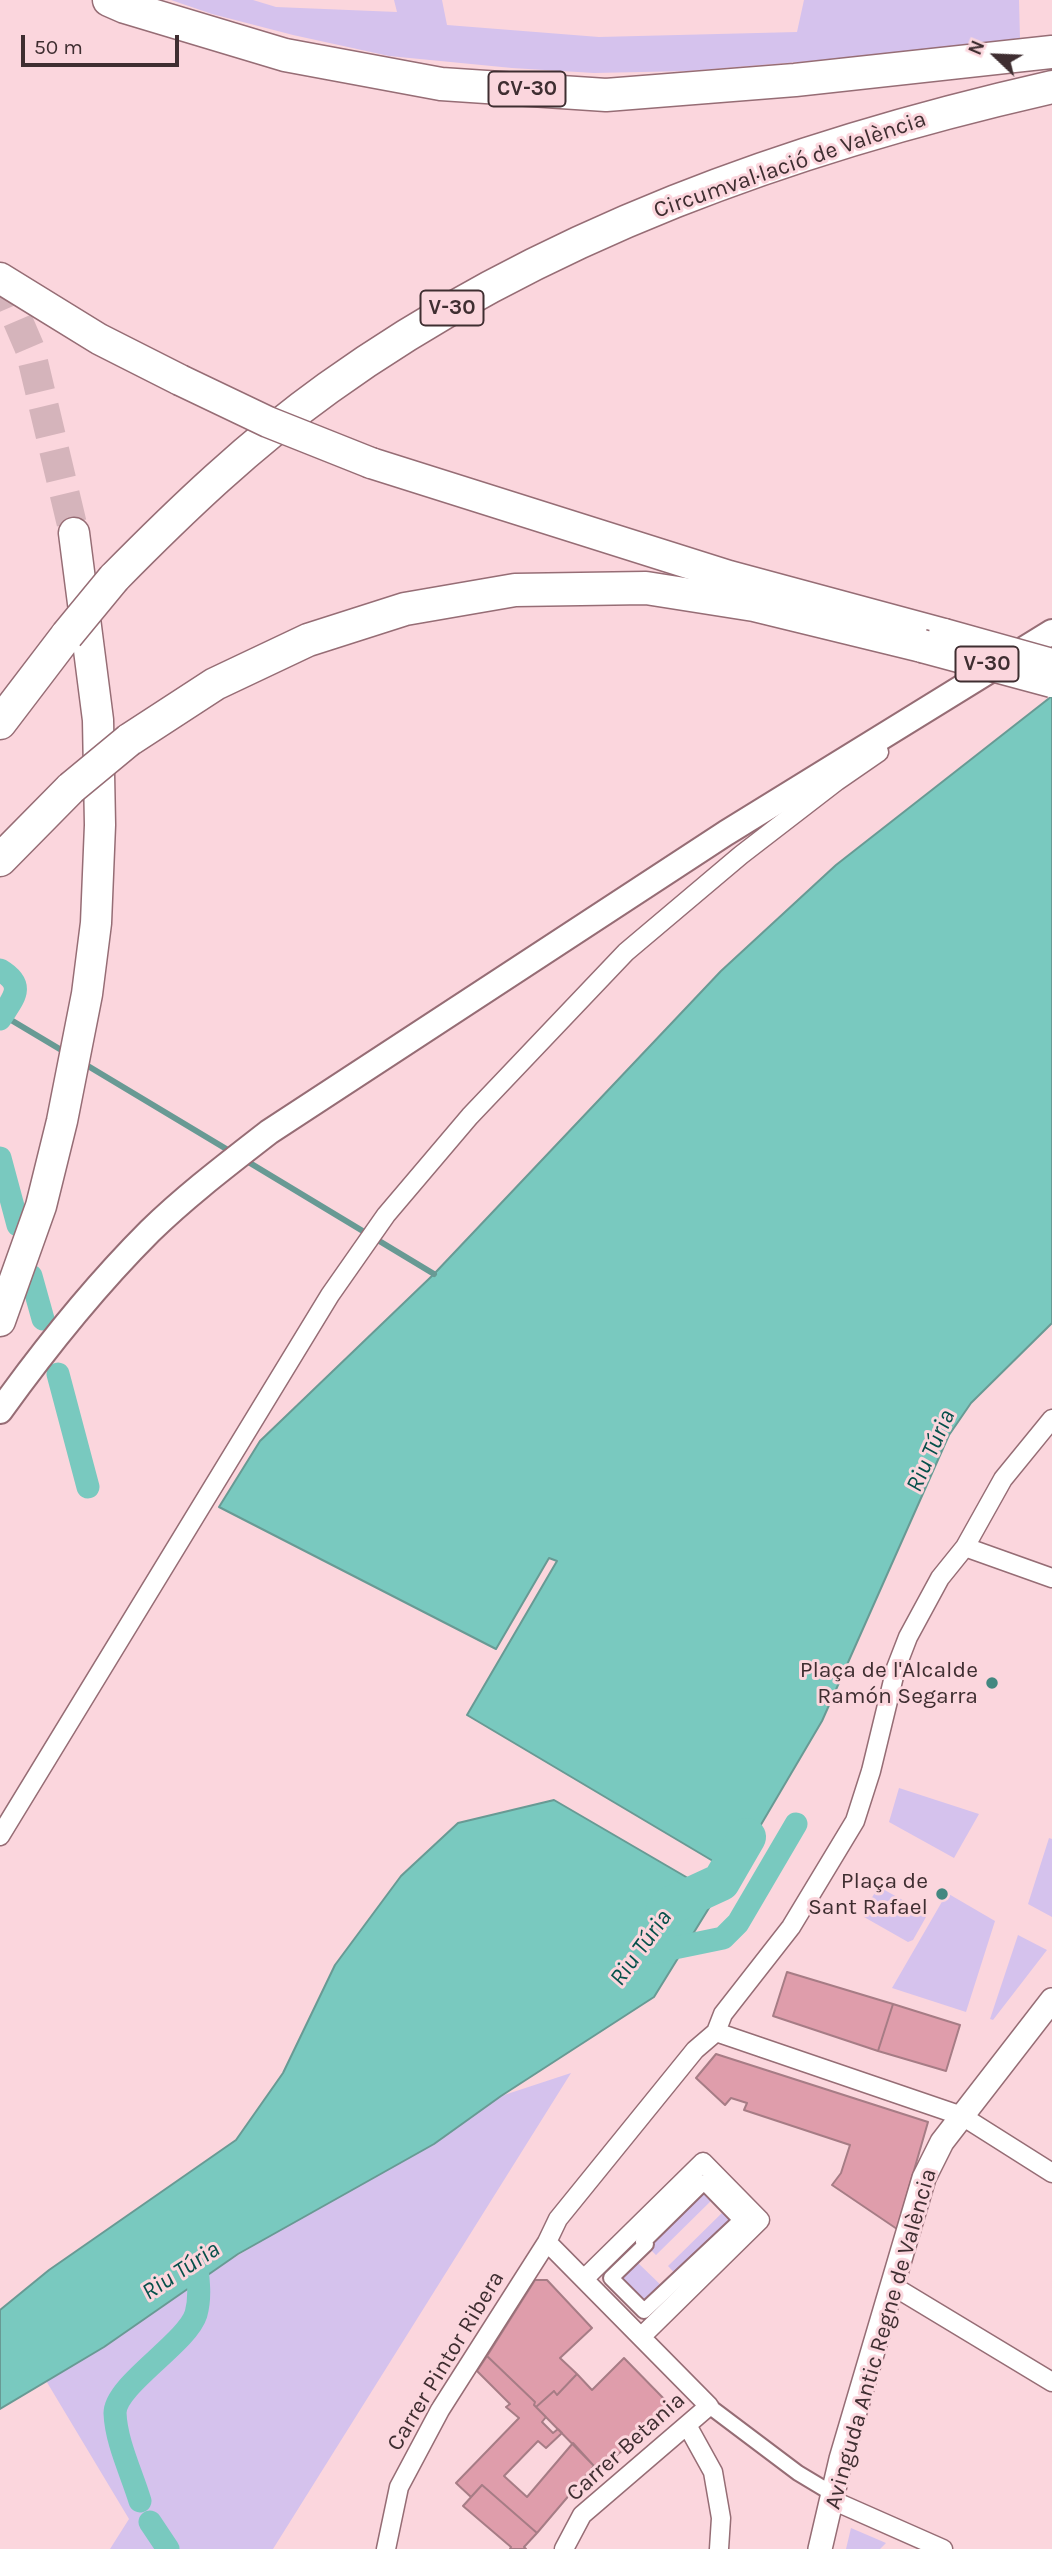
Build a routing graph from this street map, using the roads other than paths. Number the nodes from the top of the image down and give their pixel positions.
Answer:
1 (109, 0) edge
2 (1052, 52) edge
3 (1052, 87) edge
4 (0, 278) edge
5 (74, 533) tunnel mouth
6 (1052, 632) edge
7 (933, 640) junction
8 (1052, 664) edge
9 (1052, 681) edge
10 (0, 723) edge
11 (0, 860) edge
12 (0, 1321) edge
13 (0, 1411) edge
14 (1052, 1419) edge
15 (965, 1547) junction
16 (1052, 1578) edge
17 (0, 1836) edge
18 (1052, 2000) edge
19 (716, 2032) junction
20 (962, 2116) junction
21 (1052, 2173) edge
22 (547, 2242) junction
23 (584, 2279) junction
24 (893, 2286) junction
25 (644, 2311) joint
26 (641, 2337) junction
27 (1052, 2382) edge
28 (709, 2406) junction
29 (687, 2425) junction
30 (833, 2497) junction
31 (386, 2549) edge
32 (564, 2549) edge
33 (719, 2549) edge
34 (820, 2549) edge
35 (943, 2549) edge

1 - 2 highway, CV-30
3 - 10 highway, Circumval·lació de València / V-30, bridge
4 - 7 highway, bridge
5 - 12 highway
6 - 13 main road
6 - 17 street
7 - 8 highway, bridge
7 - 9 highway, V-30, bridge
7 - 11 highway, V-30, bridge
14 - 15 street, Carrer Pintor Ribera
15 - 16 street
15 - 19 street, Carrer Pintor Ribera
18 - 20 street, Avinguda Antic Regne de València
19 - 20 street
19 - 22 street, Carrer Pintor Ribera
20 - 21 street
20 - 24 street, Avinguda Antic Regne de València
22 - 23 street
22 - 31 street, Carrer Pintor Ribera
23 - 26 street
23 - 26 street
24 - 27 street
24 - 30 street, Avinguda Antic Regne de València
25 - 25 street
26 - 28 street
28 - 29 street, Carrer Betania
28 - 30 street, Carrer Betania
29 - 32 street, Carrer Betania
29 - 33 street
30 - 34 street, Avinguda Antic Regne de València
30 - 35 street

